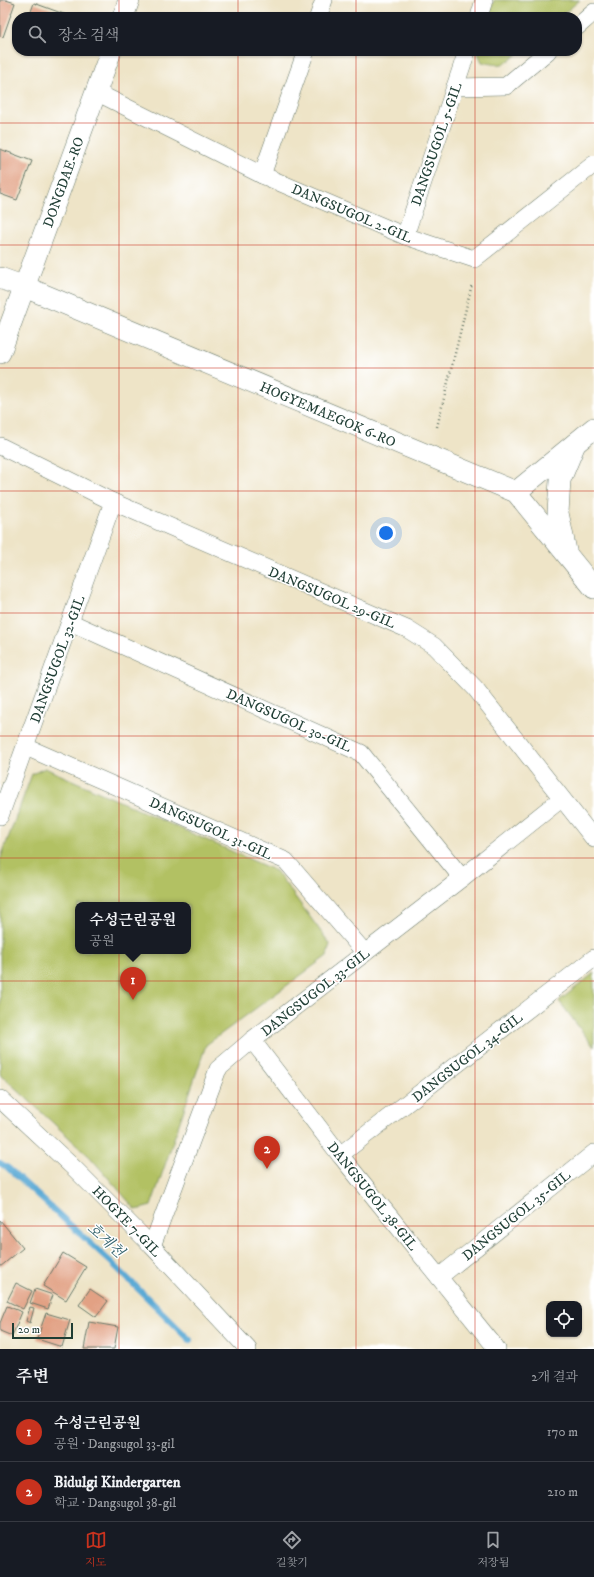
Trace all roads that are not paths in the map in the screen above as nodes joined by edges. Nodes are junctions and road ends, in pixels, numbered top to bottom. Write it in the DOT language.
graph roads {
  1 [pos="129,0"];
  2 [pos="324,0"];
  3 [pos="484,0"];
  4 [pos="125,12"];
  5 [pos="320,12"];
  6 [pos="480,12"];
  7 [pos="594,12"];
  8 [pos="582,23"];
  9 [pos="109,56"];
  10 [pos="304,56"];
  11 [pos="465,56"];
  12 [pos="542,56"];
  13 [pos="455,87"];
  14 [pos="96,92"];
  15 [pos="594,164"];
  16 [pos="262,175"];
  17 [pos="404,236"];
  18 [pos="0,278"];
  19 [pos="25,287"];
  20 [pos="0,352"];
  21 [pos="594,428"];
  22 [pos="575,444"];
  23 [pos="0,446"];
  24 [pos="516,492"];
  25 [pos="112,502"];
  26 [pos="567,555"];
  27 [pos="594,588"];
  28 [pos="70,622"];
  29 [pos="26,747"];
  30 [pos="561,799"];
  31 [pos="0,816"];
  32 [pos="594,839"];
  33 [pos="462,878"];
  34 [pos="365,952"];
  35 [pos="594,958"];
  36 [pos="252,1040"];
  37 [pos="0,1099"];
  38 [pos="594,1153"];
  39 [pos="340,1155"];
  40 [pos="152,1246"];
  41 [pos="438,1277"];
  42 [pos="248,1349"];
  43 [pos="497,1349"];
  1 -- 4 [label="street"];
  2 -- 5 [label="street"];
  3 -- 6 [label="street"];
  7 -- 8 [label="street"];
  9 -- 14 [label="street, DONGDAE-RO"];
  10 -- 16 [label="street"];
  11 -- 13 [label="street, DANGSUGOL 5-GIL"];
  12 -- 13 [label="street"];
  13 -- 17 [label="street, DANGSUGOL 5-GIL"];
  14 -- 16 [label="street, DANGSUGOL 2-GIL"];
  14 -- 19 [label="street, DONGDAE-RO"];
  15 -- 17 [label="street, DANGSUGOL 2-GIL"];
  16 -- 17 [label="street, DANGSUGOL 2-GIL"];
  18 -- 19 [label="street"];
  19 -- 20 [label="street, DONGDAE-RO"];
  19 -- 24 [label="street, HOGYEMAEGOK 6-RO"];
  21 -- 22 [label="street"];
  22 -- 24 [label="street"];
  22 -- 26 [label="street"];
  23 -- 25 [label="street, DANGSUGOL 29-GIL"];
  24 -- 26 [label="street, HOGYEMAEGOK 6-RO"];
  25 -- 28 [label="street, DANGSUGOL 32-GIL"];
  25 -- 30 [label="street, DANGSUGOL 29-GIL"];
  26 -- 27 [label="street, HOGYEMAEGOK 6-RO"];
  28 -- 29 [label="street, DANGSUGOL 32-GIL"];
  28 -- 33 [label="street, DANGSUGOL 30-GIL"];
  29 -- 31 [label="street, DANGSUGOL 32-GIL"];
  29 -- 34 [label="street, DANGSUGOL 31-GIL"];
  30 -- 32 [label="street, DANGSUGOL 29-GIL"];
  30 -- 33 [label="street, DANGSUGOL 33-GIL"];
  33 -- 34 [label="street, DANGSUGOL 33-GIL"];
  34 -- 36 [label="street, DANGSUGOL 33-GIL"];
  35 -- 39 [label="street, DANGSUGOL 34-GIL"];
  36 -- 39 [label="street, DANGSUGOL 38-GIL"];
  36 -- 40 [label="street, DANGSUGOL 33-GIL"];
  37 -- 40 [label="street, HOGYE 7-GIL"];
  38 -- 41 [label="street, DANGSUGOL 35-GIL"];
  39 -- 41 [label="street, DANGSUGOL 38-GIL"];
  40 -- 42 [label="street, HOGYE 7-GIL"];
  41 -- 43 [label="street, DANGSUGOL 38-GIL"];
}
